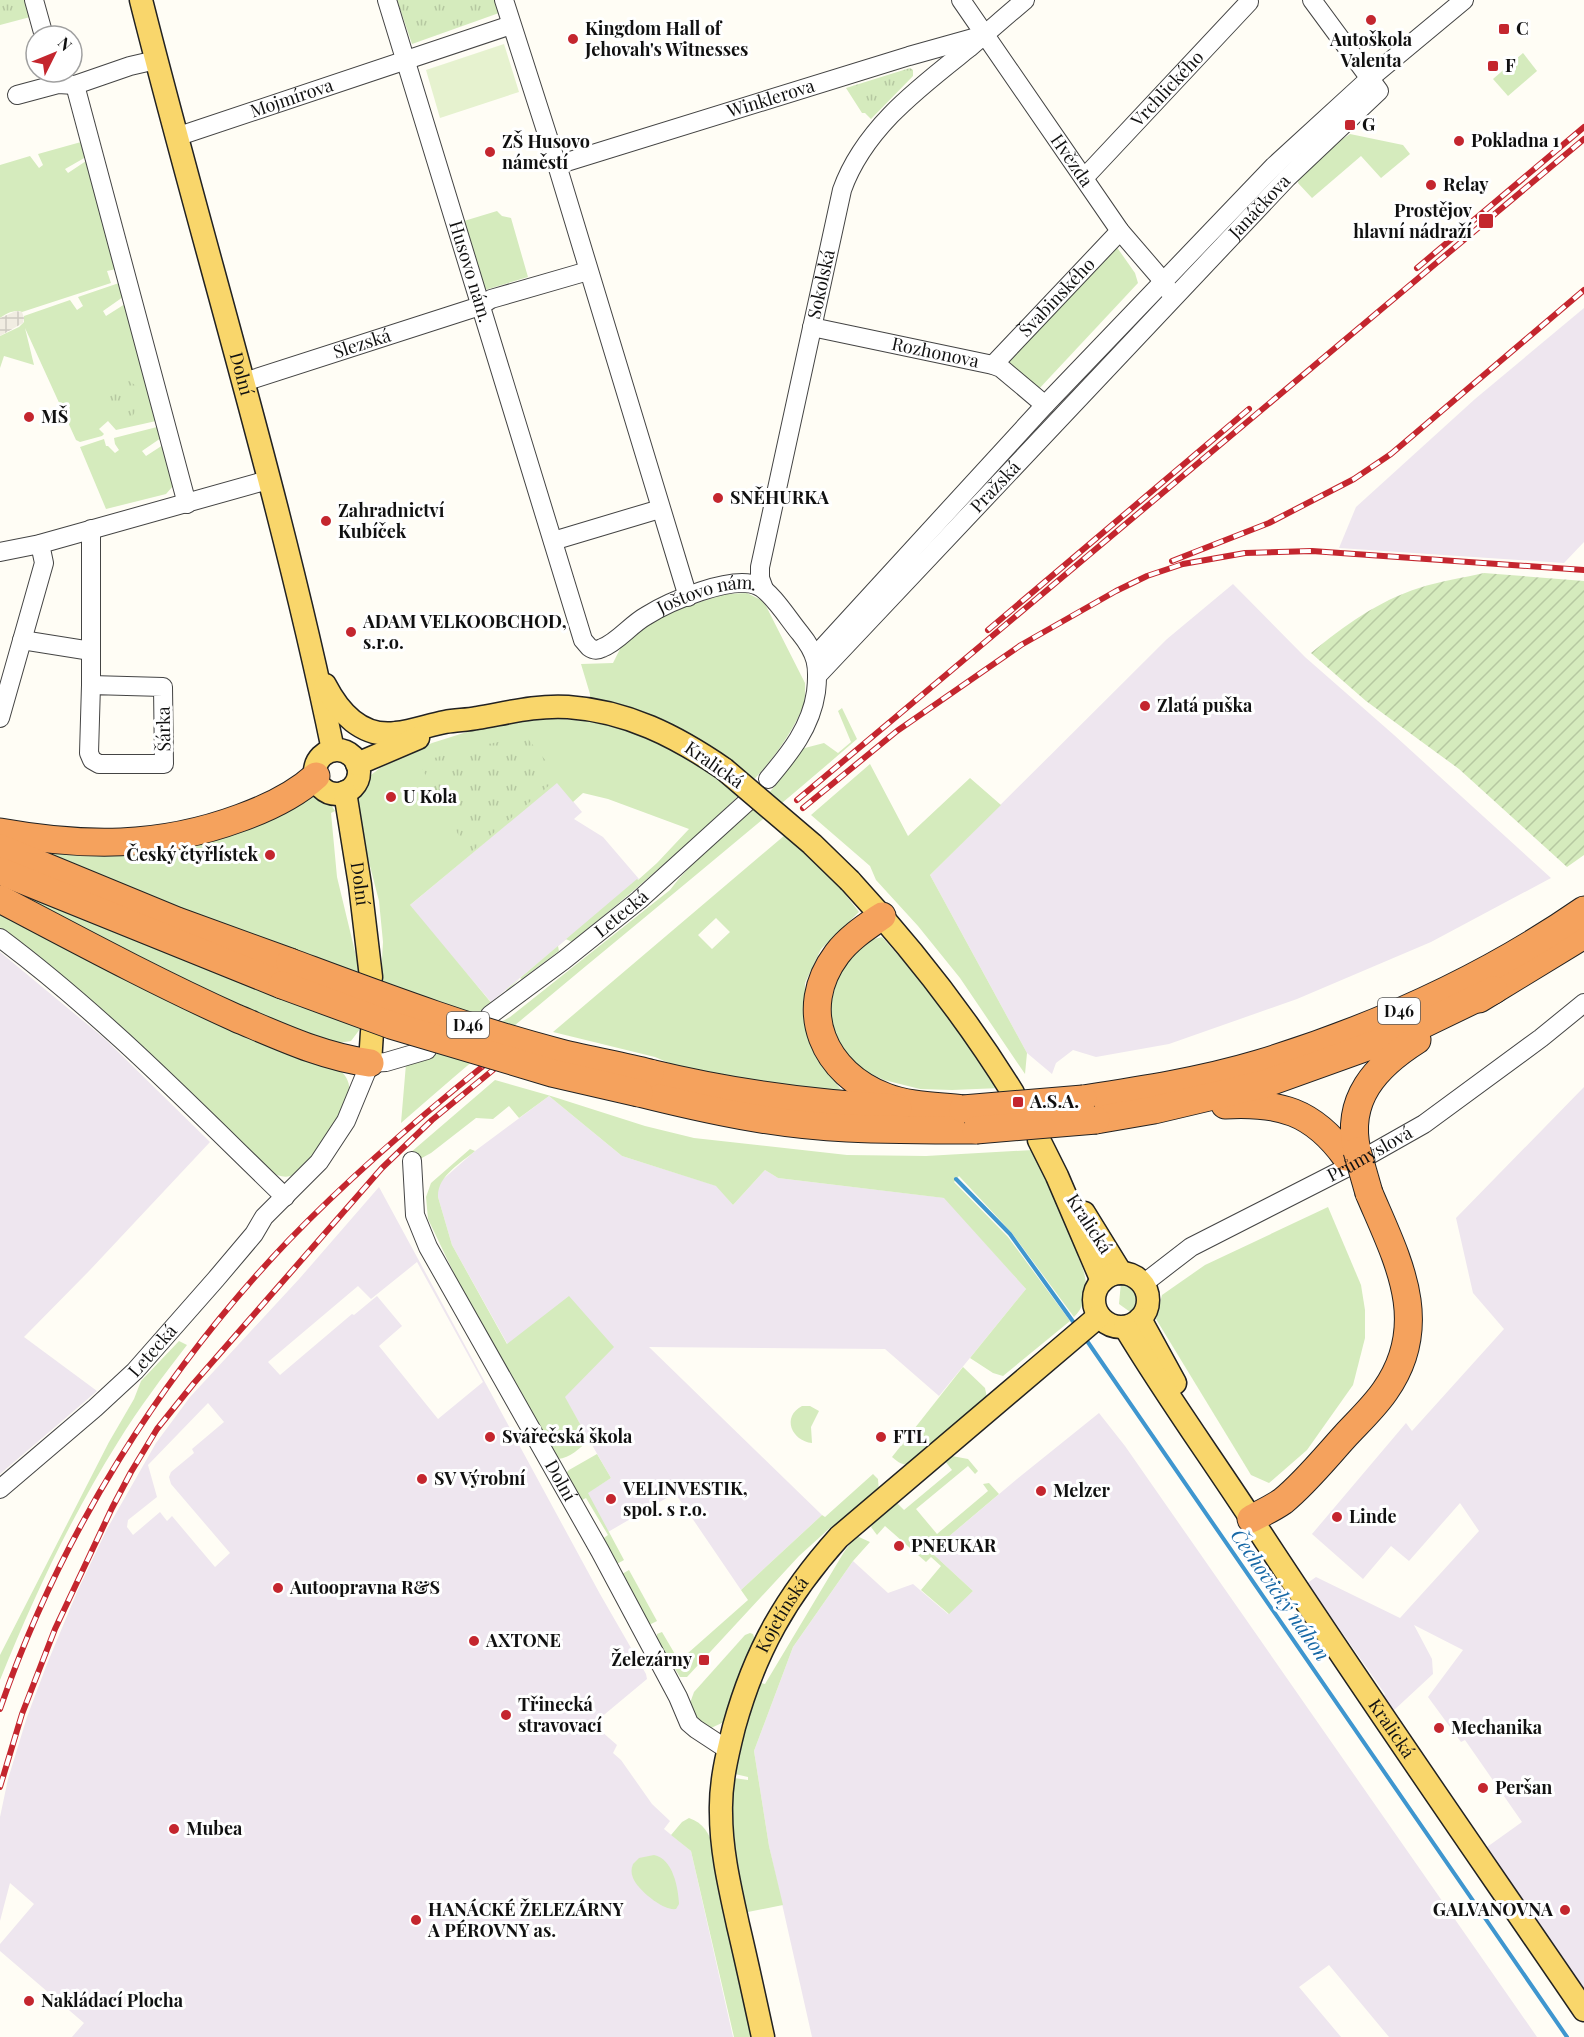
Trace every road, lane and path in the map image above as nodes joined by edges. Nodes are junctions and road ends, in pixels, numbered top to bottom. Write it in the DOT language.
graph roads {
  1 [pos="34,0"];
  2 [pos="141,0"];
  3 [pos="387,0"];
  4 [pos="504,0"];
  5 [pos="961,0"];
  6 [pos="1025,0"];
  7 [pos="1312,0"];
  8 [pos="1464,0"];
  9 [pos="1249,2"];
  10 [pos="41,24"];
  11 [pos="511,25"];
  12 [pos="985,34"];
  13 [pos="156,60"];
  14 [pos="405,61"];
  15 [pos="84,76"];
  16 [pos="51,84"];
  17 [pos="64,84"];
  18 [pos="1374,85"];
  19 [pos="17,95"];
  20 [pos="176,138"];
  21 [pos="557,165"];
  22 [pos="1281,172"];
  23 [pos="1084,178"];
  24 [pos="1120,231"];
  25 [pos="1197,247"];
  26 [pos="588,271"];
  27 [pos="1163,281"];
  28 [pos="1173,298"];
  29 [pos="480,306"];
  30 [pos="812,327"];
  31 [pos="993,365"];
  32 [pos="244,382"];
  33 [pos="1045,405"];
  34 [pos="268,480"];
  35 [pos="187,504"];
  36 [pos="660,509"];
  37 [pos="91,529"];
  38 [pos="553,541"];
  39 [pos="40,544"];
  40 [pos="0,552"];
  41 [pos="764,589"];
  42 [pos="688,597"];
  43 [pos="22,640"];
  44 [pos="583,640"];
  45 [pos="91,651"];
  46 [pos="815,656"];
  47 [pos="316,667"];
  48 [pos="817,676"];
  49 [pos="91,685"];
  50 [pos="0,718"];
  51 [pos="476,719"];
  52 [pos="333,750"];
  53 [pos="357,764"];
  54 [pos="316,776"];
  55 [pos="768,779"];
  56 [pos="345,792"];
  57 [pos="747,802"];
  58 [pos="0,832"];
  59 [pos="0,848"];
  60 [pos="0,871"];
  61 [pos="0,899"];
  62 [pos="1584,910"];
  63 [pos="882,916"];
  64 [pos="1584,935"];
  65 [pos="0,938"];
  66 [pos="286,974"];
  67 [pos="371,977"];
  68 [pos="1494,990"];
  69 [pos="1584,1003"];
  70 [pos="490,1016"];
  71 [pos="372,1032"];
  72 [pos="427,1050"];
  73 [pos="370,1063"];
  74 [pos="1013,1093"];
  75 [pos="1090,1109"];
  76 [pos="1154,1110"];
  77 [pos="969,1120"];
  78 [pos="1039,1140"];
  79 [pos="1352,1154"];
  80 [pos="412,1161"];
  81 [pos="285,1197"];
  82 [pos="1111,1277"];
  83 [pos="1143,1284"];
  84 [pos="1096,1318"];
  85 [pos="1133,1323"];
  86 [pos="0,1489"];
  87 [pos="1251,1520"];
  88 [pos="728,1750"];
  89 [pos="1584,2010"];
  90 [pos="763,2037"];
  1 -- 10 [label="street"];
  2 -- 13 [label="main road, Dolní"];
  3 -- 14 [label="street, Husovo nám."];
  4 -- 11 [label="street"];
  5 -- 12 [label="street, Hvězda"];
  6 -- 12 [label="street, Sokolská"];
  7 -- 18 [label="street"];
  8 -- 18 [label="street, Janáčkova"];
  9 -- 23 [label="street, Vrchlického"];
  11 -- 14 [label="street, Mojmírova"];
  11 -- 21 [label="street"];
  12 -- 21 [label="street, Winklerova"];
  12 -- 23 [label="street, Hvězda"];
  12 -- 30 [label="street, Sokolská"];
  13 -- 15 [label="street"];
  13 -- 20 [label="main road, Dolní"];
  14 -- 20 [label="street, Mojmírova"];
  14 -- 29 [label="street, Husovo nám."];
  16 -- 19 [label="street"];
  17 -- 35 [label="street"];
  18 -- 22 [label="street, Janáčkova"];
  20 -- 32 [label="main road, Dolní"];
  21 -- 26 [label="street"];
  22 -- 25 [label="street, Janáčkova"];
  22 -- 28 [label="street, Janáčkova"];
  23 -- 24 [label="street, Hvězda"];
  24 -- 27 [label="street, Hvězda"];
  24 -- 31 [label="street, Švabinského"];
  25 -- 27 [label="street, Janáčkova"];
  25 -- 28 [label="street, Janáčkova"];
  26 -- 29 [label="street, Slezská"];
  26 -- 36 [label="street"];
  27 -- 28 [label="street, Hvězda"];
  27 -- 33 [label="street, Janáčkova"];
  28 -- 48 [label="street, Pražská"];
  29 -- 32 [label="street, Slezská"];
  29 -- 38 [label="street, Husovo nám."];
  30 -- 31 [label="street, Rozhonova"];
  30 -- 41 [label="street, Sokolská"];
  31 -- 33 [label="street, Rozhonova"];
  32 -- 34 [label="main road, Dolní"];
  33 -- 46 [label="street, Pražská"];
  34 -- 35 [label="street"];
  34 -- 47 [label="main road, Dolní"];
  35 -- 37 [label="street"];
  36 -- 38 [label="street"];
  36 -- 42 [label="street"];
  37 -- 39 [label="street"];
  37 -- 45 [label="street, Šárka"];
  38 -- 44 [label="street, Husovo nám."];
  39 -- 40 [label="street"];
  39 -- 43 [label="street"];
  41 -- 42 [label="street, Joštovo nám."];
  41 -- 46 [label="street, Joštovo nám."];
  42 -- 44 [label="street, Joštovo nám."];
  43 -- 45 [label="street"];
  43 -- 50 [label="street"];
  45 -- 49 [label="street, Šárka"];
  46 -- 48 [label="street"];
  47 -- 51 [label="main road, Kralická"];
  47 -- 52 [label="main road, Dolní"];
  48 -- 55 [label="street"];
  49 -- 49 [label="street, Šárka"];
  51 -- 53 [label="main road"];
  51 -- 63 [label="main road, Kralická, bridge"];
  52 -- 53 [label="main road"];
  52 -- 54 [label="main road"];
  53 -- 56 [label="main road"];
  54 -- 56 [label="main road"];
  54 -- 58 [label="highway"];
  56 -- 67 [label="main road, Dolní"];
  57 -- 70 [label="street, Letecká"];
  59 -- 66 [label="highway, D46"];
  60 -- 66 [label="highway, D46"];
  61 -- 73 [label="highway"];
  62 -- 75 [label="highway, D46"];
  63 -- 74 [label="main road, Kralická"];
  63 -- 77 [label="highway"];
  64 -- 68 [label="highway, D46"];
  65 -- 81 [label="street"];
  66 -- 77 [label="highway, D46, bridge"];
  68 -- 76 [label="highway, D46"];
  68 -- 79 [label="highway"];
  69 -- 83 [label="street, Průmyslová"];
  71 -- 73 [label="main road"];
  72 -- 73 [label="street"];
  73 -- 81 [label="street, Letecká"];
  75 -- 76 [label="highway, D46"];
  75 -- 77 [label="highway, D46, bridge"];
  76 -- 79 [label="highway"];
  78 -- 82 [label="main road, Kralická"];
  79 -- 87 [label="highway, bridge"];
  80 -- 88 [label="street, Dolní"];
  81 -- 86 [label="street, Letecká"];
  82 -- 83 [label="main road"];
  82 -- 84 [label="main road"];
  83 -- 85 [label="main road"];
  84 -- 85 [label="main road"];
  84 -- 88 [label="main road, Kojetínská"];
  85 -- 87 [label="main road, Kralická"];
  87 -- 89 [label="main road, Kralická"];
  88 -- 90 [label="main road, Kojetínská"];
}
